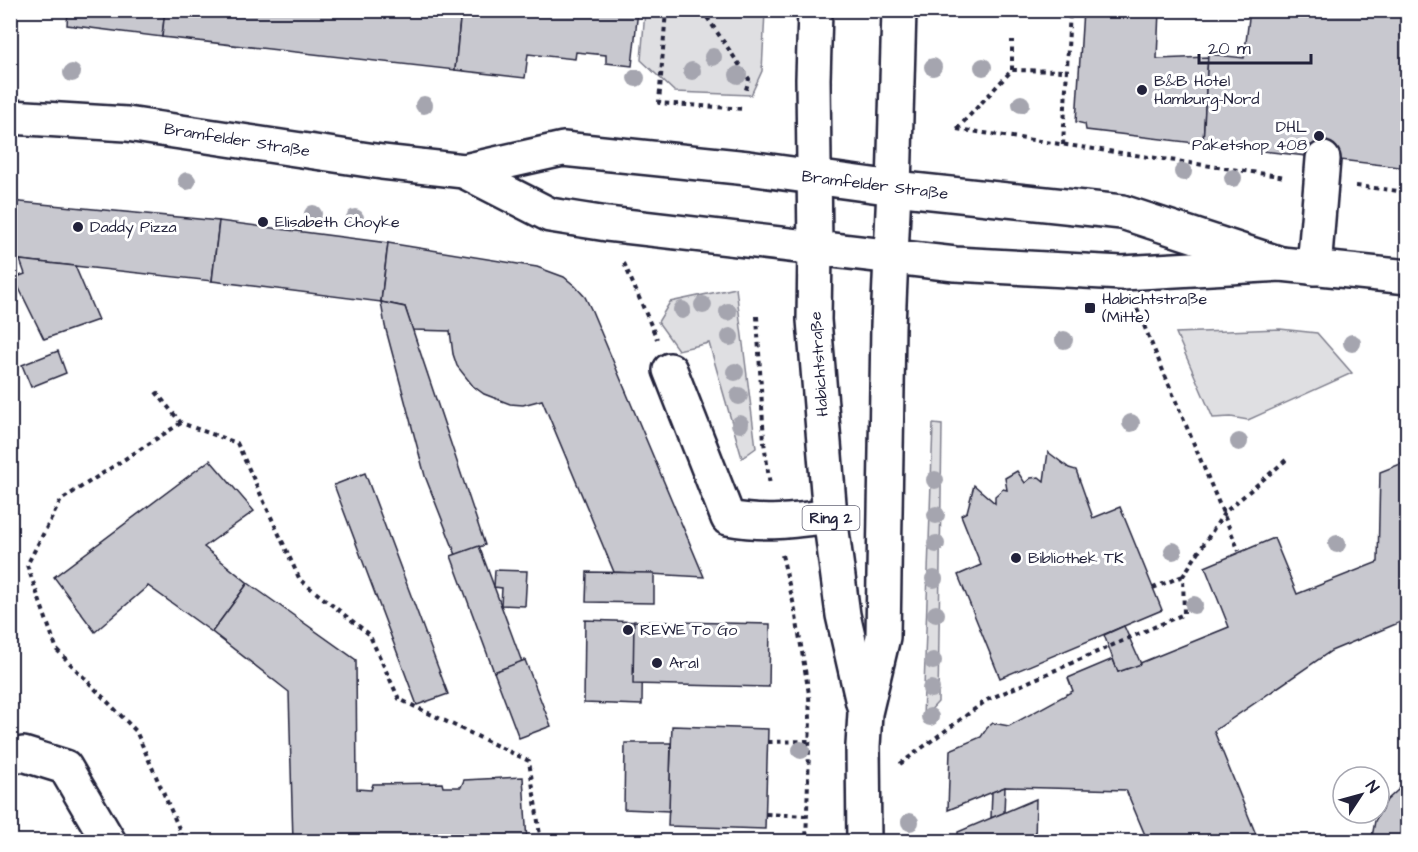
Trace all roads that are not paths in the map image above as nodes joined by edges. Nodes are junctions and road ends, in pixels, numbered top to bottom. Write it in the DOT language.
graph roads {
  1 [pos="815,10"];
  2 [pos="899,10"];
  3 [pos="10,117"];
  4 [pos="1322,170"];
  5 [pos="464,171"];
  6 [pos="814,178"];
  7 [pos="894,188"];
  8 [pos="815,248"];
  9 [pos="890,257"];
  10 [pos="1281,264"];
  11 [pos="1314,268"];
  12 [pos="1407,277"];
  13 [pos="670,370"];
  14 [pos="830,516"];
  15 [pos="866,713"];
  16 [pos="10,757"];
  17 [pos="110,842"];
  18 [pos="864,842"];
  1 -- 6 [label="main road, Habichtstraße / Ring 2"];
  2 -- 7 [label="main road, Habichtstraße / Ring 2"];
  3 -- 5 [label="main road, Bramfelder Straße"];
  4 -- 11 [label="main road"];
  5 -- 6 [label="main road, Bramfelder Straße"];
  5 -- 8 [label="main road, Bramfelder Straße"];
  6 -- 7 [label="main road, Bramfelder Straße"];
  6 -- 8 [label="main road, Habichtstraße / Ring 2"];
  7 -- 9 [label="main road, Habichtstraße / Ring 2"];
  7 -- 10 [label="main road, Bramfelder Straße"];
  8 -- 9 [label="main road, Bramfelder Straße"];
  8 -- 14 [label="main road, Habichtstraße / Ring 2"];
  9 -- 10 [label="main road, Bramfelder Straße"];
  9 -- 15 [label="main road, Habichtstraße / Ring 2"];
  10 -- 11 [label="main road, Bramfelder Straße"];
  11 -- 12 [label="main road, Bramfelder Straße"];
  13 -- 14 [label="main road"];
  14 -- 15 [label="main road, Habichtstraße / Ring 2"];
  15 -- 18 [label="main road, Habichtstraße / Ring 2"];
  16 -- 17 [label="main road"];
}
